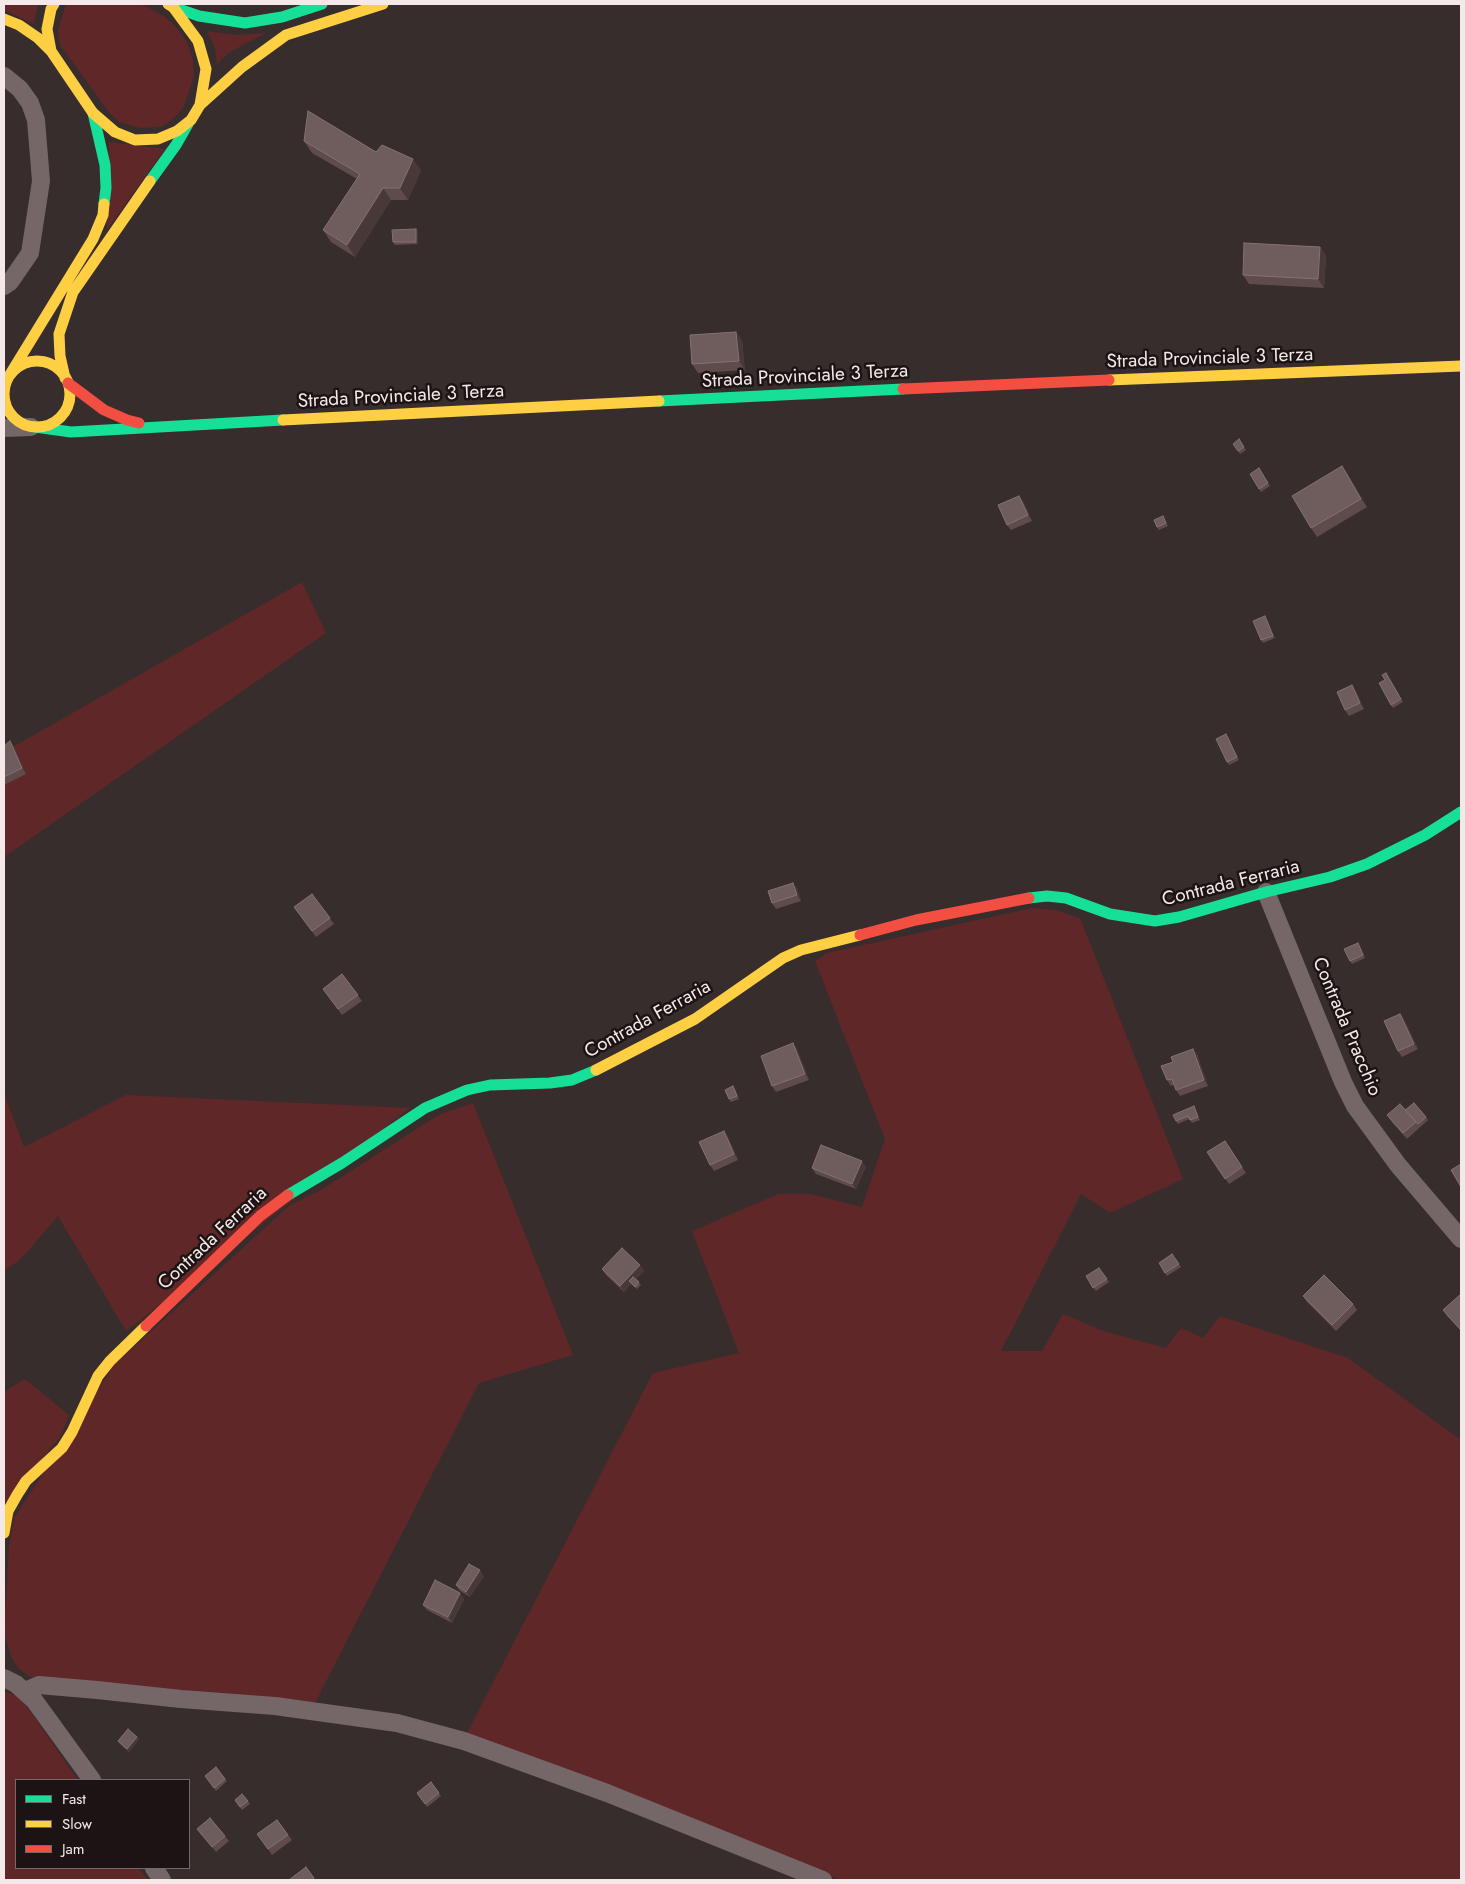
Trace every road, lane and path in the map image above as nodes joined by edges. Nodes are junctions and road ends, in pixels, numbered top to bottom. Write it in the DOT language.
graph roads {
  1 [pos="54,4"];
  2 [pos="322,4"];
  3 [pos="383,4"];
  4 [pos="170,5"];
  5 [pos="4,19"];
  6 [pos="51,50"];
  7 [pos="4,76"];
  8 [pos="200,105"];
  9 [pos="93,113"];
  10 [pos="191,120"];
  11 [pos="4,286"];
  12 [pos="1461,366"];
  13 [pos="7,380"];
  14 [pos="67,380"];
  15 [pos="151,426"];
  16 [pos="33,427"];
  17 [pos="4,428"];
  18 [pos="1461,812"];
  19 [pos="1266,892"];
  20 [pos="1461,1239"];
  21 [pos="4,1533"];
  22 [pos="4,1678"];
  23 [pos="25,1691"];
  24 [pos="91,1779"];
  25 [pos="155,1869"];
  26 [pos="162,1880"];
  27 [pos="823,1880"];
  1 -- 6 [label="street"];
  2 -- 4 [label="street"];
  3 -- 8 [label="street"];
  4 -- 8 [label="street"];
  5 -- 6 [label="street"];
  6 -- 9 [label="street"];
  7 -- 11 [label="street"];
  8 -- 10 [label="street"];
  9 -- 10 [label="street"];
  9 -- 13 [label="street"];
  10 -- 14 [label="street"];
  12 -- 15 [label="street, Strada Provinciale 3 Terza"];
  13 -- 14 [label="street"];
  13 -- 16 [label="street"];
  14 -- 15 [label="street"];
  14 -- 16 [label="street"];
  15 -- 16 [label="street"];
  16 -- 17 [label="street"];
  18 -- 19 [label="street, Contrada Ferraria"];
  19 -- 20 [label="street, Contrada Pracchio"];
  19 -- 21 [label="street, Contrada Ferraria"];
  22 -- 23 [label="street"];
  23 -- 24 [label="street"];
  23 -- 27 [label="street"];
  25 -- 26 [label="street"];
}
